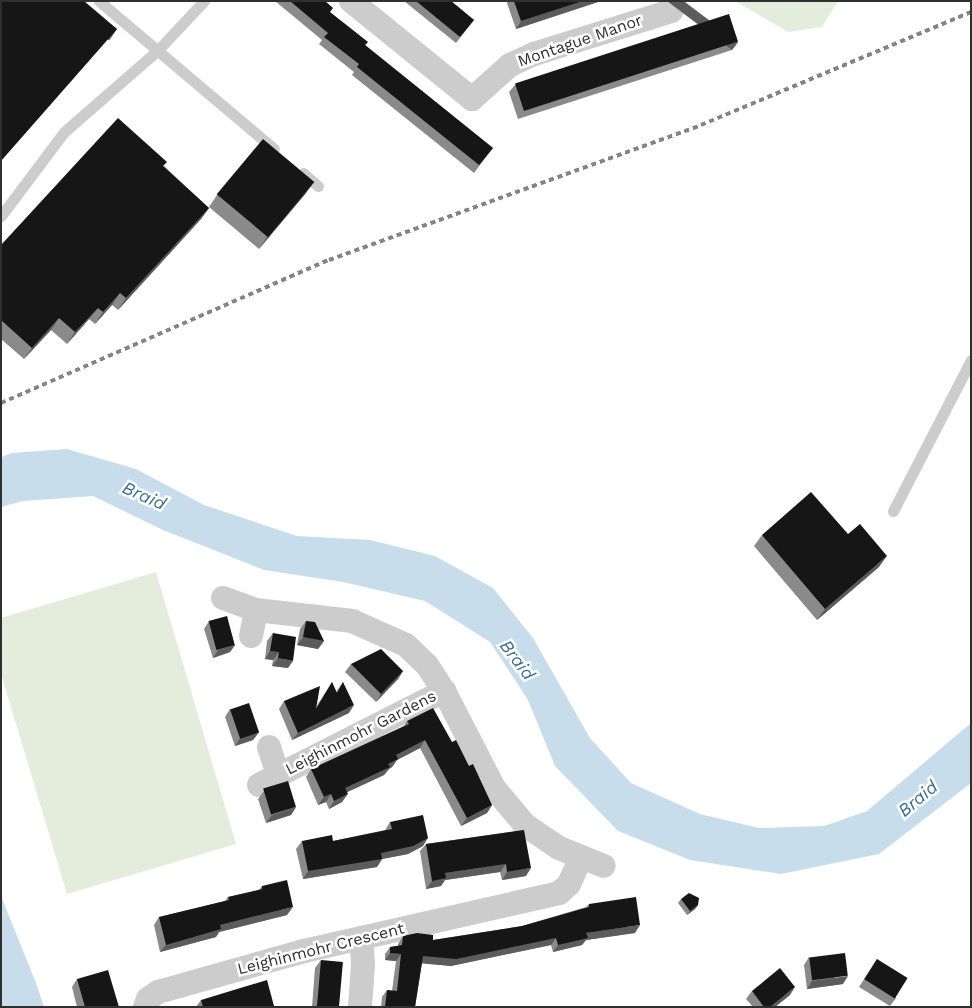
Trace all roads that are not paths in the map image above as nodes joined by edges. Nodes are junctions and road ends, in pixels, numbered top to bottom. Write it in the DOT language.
graph roads {
  1 [pos="99,1"];
  2 [pos="204,1"];
  3 [pos="351,1"];
  4 [pos="671,11"];
  5 [pos="157,51"];
  6 [pos="318,186"];
  7 [pos="1,216"];
  8 [pos="971,360"];
  9 [pos="892,512"];
  10 [pos="223,598"];
  11 [pos="256,610"];
  12 [pos="251,636"];
  13 [pos="444,691"];
  14 [pos="269,747"];
  15 [pos="580,859"];
  16 [pos="604,866"];
  17 [pos="361,938"];
  18 [pos="145,1007"];
  19 [pos="360,1007"];
  1 -- 5 [label="lane"];
  2 -- 5 [label="lane"];
  3 -- 4 [label="street, Montague Manor"];
  5 -- 6 [label="lane"];
  5 -- 7 [label="lane"];
  8 -- 9 [label="lane"];
  10 -- 11 [label="street, Leighinmohr Gardens"];
  11 -- 12 [label="street"];
  11 -- 13 [label="street, Leighinmohr Gardens"];
  13 -- 14 [label="street, Leighinmohr Gardens"];
  13 -- 15 [label="street, Leighinmohr Gardens"];
  15 -- 16 [label="street, Leighinmohr Gardens"];
  15 -- 17 [label="street, Leighinmohr Crescent"];
  17 -- 18 [label="street, Leighinmohr Crescent"];
  17 -- 19 [label="street"];
}
